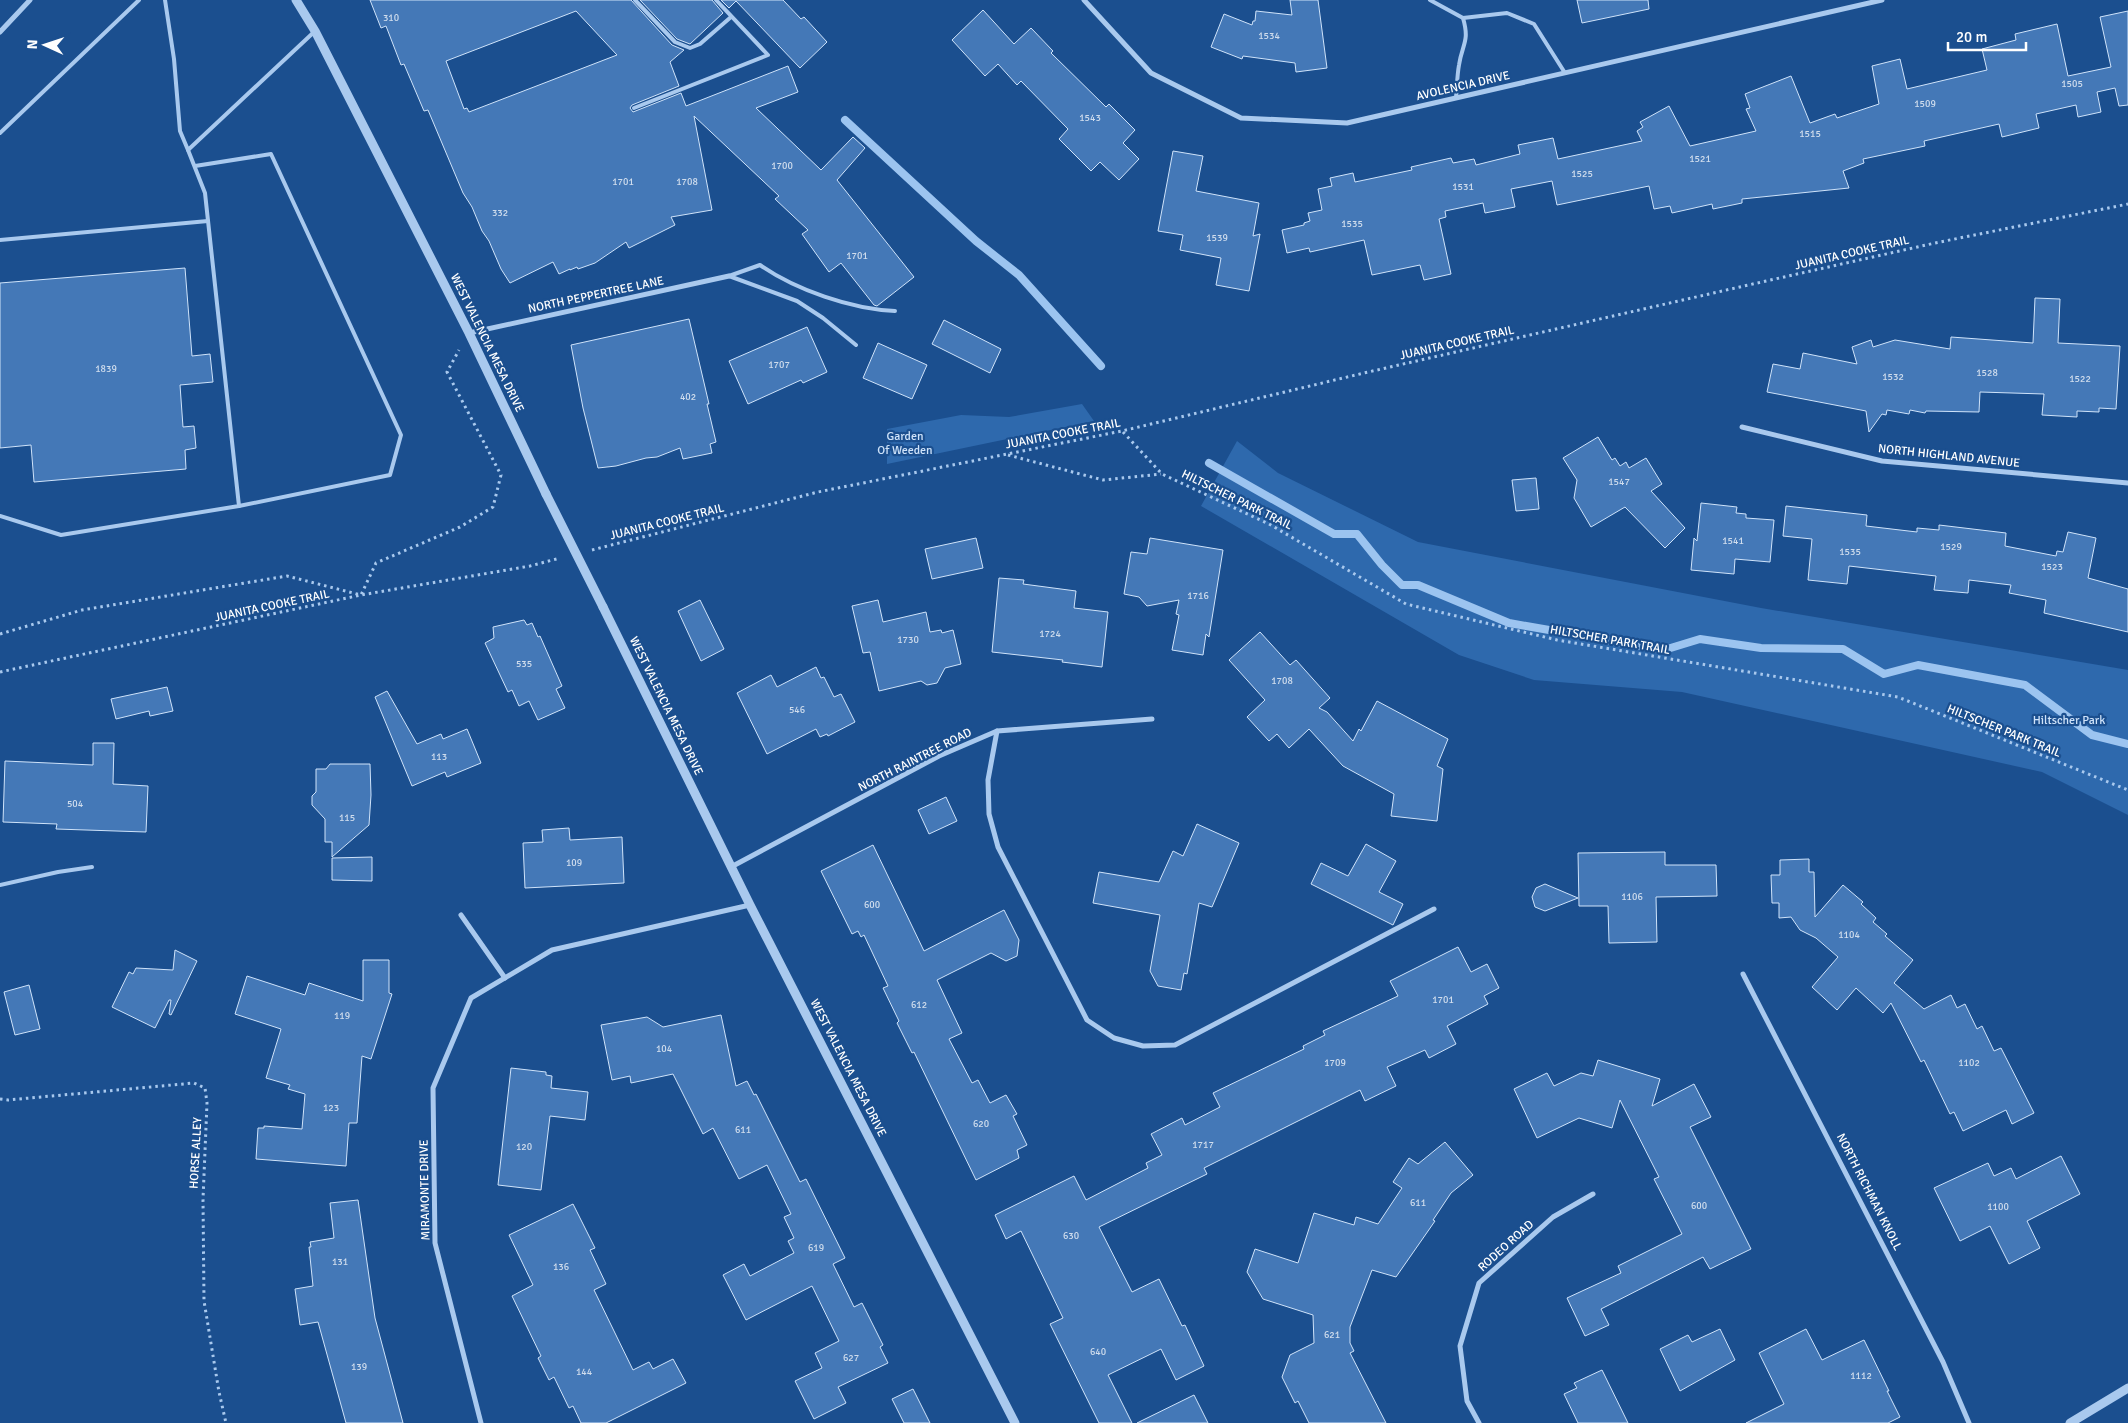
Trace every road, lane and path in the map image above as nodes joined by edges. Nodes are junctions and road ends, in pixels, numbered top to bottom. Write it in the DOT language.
graph roads {
  1 [pos="30,0"];
  2 [pos="139,0"];
  3 [pos="165,0"];
  4 [pos="296,0"];
  5 [pos="635,0"];
  6 [pos="716,0"];
  7 [pos="1084,0"];
  8 [pos="1430,0"];
  9 [pos="1882,0"];
  10 [pos="732,17"];
  11 [pos="1462,18"];
  12 [pos="315,31"];
  13 [pos="0,32"];
  14 [pos="1565,73"];
  15 [pos="1456,98"];
  16 [pos="634,108"];
  17 [pos="0,133"];
  18 [pos="188,150"];
  19 [pos="195,166"];
  20 [pos="2128,204"];
  21 [pos="208,221"];
  22 [pos="0,240"];
  23 [pos="729,276"];
  24 [pos="896,312"];
  25 [pos="469,333"];
  26 [pos="856,346"];
  27 [pos="1742,427"];
  28 [pos="1122,431"];
  29 [pos="1006,454"];
  30 [pos="1162,474"];
  31 [pos="2128,483"];
  32 [pos="238,506"];
  33 [pos="0,516"];
  34 [pos="588,551"];
  35 [pos="568,556"];
  36 [pos="362,595"];
  37 [pos="0,634"];
  38 [pos="0,672"];
  39 [pos="1152,719"];
  40 [pos="997,731"];
  41 [pos="2128,790"];
  42 [pos="92,867"];
  43 [pos="731,867"];
  44 [pos="0,885"];
  45 [pos="750,905"];
  46 [pos="1434,910"];
  47 [pos="461,915"];
  48 [pos="1743,974"];
  49 [pos="506,978"];
  50 [pos="0,1099"];
  51 [pos="1593,1194"];
  52 [pos="2128,1388"];
  53 [pos="226,1423"];
  54 [pos="481,1423"];
  55 [pos="1015,1423"];
  56 [pos="1479,1423"];
  57 [pos="1969,1423"];
  58 [pos="2070,1423"];
  1 -- 13 [label="street"];
  2 -- 17 [label="lane"];
  3 -- 18 [label="lane"];
  4 -- 12 [label="street, WEST VALENCIA MESA DRIVE"];
  5 -- 10 [label="lane"];
  6 -- 10 [label="lane"];
  7 -- 15 [label="street, AVOLENCIA DRIVE"];
  8 -- 11 [label="lane"];
  9 -- 14 [label="street, AVOLENCIA DRIVE"];
  10 -- 16 [label="lane"];
  11 -- 14 [label="lane"];
  11 -- 15 [label="lane"];
  12 -- 18 [label="lane"];
  12 -- 25 [label="street, WEST VALENCIA MESA DRIVE"];
  14 -- 15 [label="street, AVOLENCIA DRIVE"];
  18 -- 19 [label="lane"];
  19 -- 21 [label="lane"];
  19 -- 32 [label="lane"];
  20 -- 28 [label="path, JUANITA COOKE TRAIL"];
  21 -- 22 [label="lane"];
  21 -- 32 [label="lane"];
  23 -- 24 [label="lane"];
  23 -- 25 [label="street, NORTH PEPPERTREE LANE"];
  23 -- 26 [label="lane"];
  25 -- 36 [label="path"];
  25 -- 43 [label="street, WEST VALENCIA MESA DRIVE, bridge"];
  27 -- 31 [label="street, NORTH HIGHLAND AVENUE"];
  28 -- 29 [label="path, JUANITA COOKE TRAIL"];
  28 -- 30 [label="path, HILTSCHER PARK TRAIL"];
  29 -- 30 [label="path"];
  29 -- 34 [label="path, JUANITA COOKE TRAIL"];
  30 -- 41 [label="path, HILTSCHER PARK TRAIL"];
  32 -- 33 [label="lane"];
  35 -- 36 [label="path, JUANITA COOKE TRAIL"];
  36 -- 37 [label="path"];
  36 -- 38 [label="path, JUANITA COOKE TRAIL"];
  39 -- 40 [label="street, NORTH RAINTREE ROAD"];
  40 -- 43 [label="street, NORTH RAINTREE ROAD"];
  40 -- 46 [label="street"];
  42 -- 44 [label="lane"];
  43 -- 45 [label="street, WEST VALENCIA MESA DRIVE"];
  45 -- 49 [label="street, MIRAMONTE DRIVE"];
  45 -- 55 [label="street, WEST VALENCIA MESA DRIVE"];
  47 -- 49 [label="street"];
  48 -- 57 [label="street, NORTH RICHMAN KNOLL"];
  49 -- 54 [label="street, MIRAMONTE DRIVE"];
  50 -- 53 [label="path, HORSE ALLEY"];
  51 -- 56 [label="street, RODEO ROAD"];
  52 -- 58 [label="street"];
}
